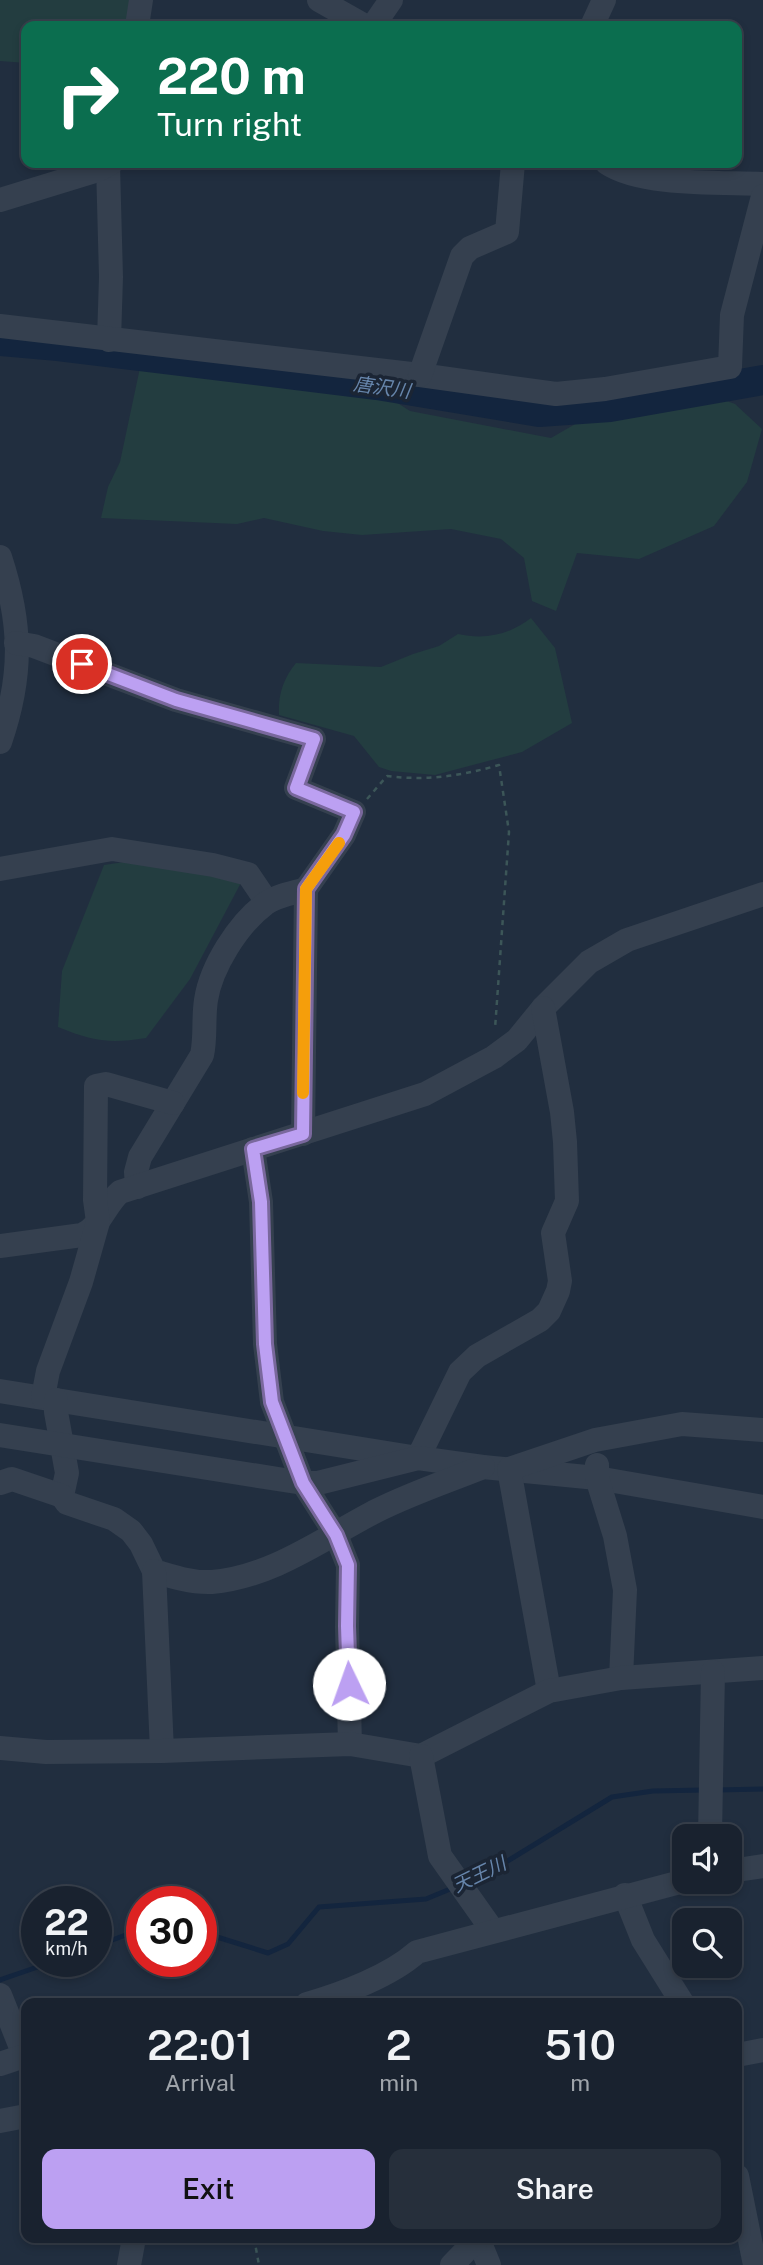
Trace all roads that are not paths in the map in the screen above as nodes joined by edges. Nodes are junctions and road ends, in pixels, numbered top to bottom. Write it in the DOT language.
graph roads {
  1 [pos="141,0"];
  2 [pos="319,0"];
  3 [pos="391,0"];
  4 [pos="604,0"];
  5 [pos="139,21"];
  6 [pos="356,21"];
  7 [pos="376,21"];
  8 [pos="594,21"];
  9 [pos="97,168"];
  10 [pos="109,168"];
  11 [pos="513,168"];
  12 [pos="619,168"];
  13 [pos="763,184"];
  14 [pos="763,196"];
  15 [pos="0,200"];
  16 [pos="0,326"];
  17 [pos="108,340"];
  18 [pos="420,375"];
  19 [pos="0,557"];
  20 [pos="16,643"];
  21 [pos="0,742"];
  22 [pos="0,869"];
  23 [pos="306,889"];
  24 [pos="763,894"];
  25 [pos="267,902"];
  26 [pos="543,1008"];
  27 [pos="173,1103"];
  28 [pos="303,1134"];
  29 [pos="253,1149"];
  30 [pos="137,1187"];
  31 [pos="98,1222"];
  32 [pos="0,1246"];
  33 [pos="0,1391"];
  34 [pos="49,1398"];
  35 [pos="763,1430"];
  36 [pos="0,1435"];
  37 [pos="286,1436"];
  38 [pos="595,1440"];
  39 [pos="62,1445"];
  40 [pos="418,1458"];
  41 [pos="483,1467"];
  42 [pos="509,1469"];
  43 [pos="597,1478"];
  44 [pos="0,1483"];
  45 [pos="303,1483"];
  46 [pos="62,1496"];
  47 [pos="763,1507"];
  48 [pos="336,1535"];
  49 [pos="154,1571"];
  50 [pos="763,1668"];
  51 [pos="713,1672"];
  52 [pos="621,1678"];
  53 [pos="549,1692"];
  54 [pos="350,1744"];
  55 [pos="0,1748"];
  56 [pos="162,1751"];
  57 [pos="421,1756"];
  58 [pos="710,1824"];
  59 [pos="763,1866"];
  60 [pos="742,1869"];
  61 [pos="672,1884"];
  62 [pos="625,1895"];
  63 [pos="493,1931"];
  64 [pos="324,1998"];
  65 [pos="679,1998"];
  66 [pos="1,1999"];
  67 [pos="21,2048"];
  68 [pos="763,2050"];
  69 [pos="742,2054"];
  70 [pos="21,2059"];
  71 [pos="0,2064"];
  72 [pos="21,2117"];
  73 [pos="0,2121"];
  74 [pos="742,2201"];
  75 [pos="133,2243"];
  76 [pos="473,2243"];
  77 [pos="480,2243"];
  78 [pos="129,2265"];
  79 [pos="452,2265"];
  80 [pos="489,2265"];
  81 [pos="755,2265"];
  1 -- 5 [label="street"];
  2 -- 6 [label="street"];
  3 -- 7 [label="street"];
  4 -- 8 [label="street"];
  9 -- 15 [label="street"];
  10 -- 17 [label="street"];
  11 -- 18 [label="street"];
  12 -- 13 [label="street"];
  14 -- 18 [label="street"];
  16 -- 17 [label="street"];
  17 -- 18 [label="street"];
  19 -- 20 [label="street"];
  20 -- 21 [label="street"];
  20 -- 23 [label="street"];
  22 -- 25 [label="street"];
  23 -- 25 [label="street"];
  23 -- 28 [label="street"];
  24 -- 26 [label="street"];
  25 -- 27 [label="street"];
  26 -- 28 [label="street"];
  26 -- 40 [label="street"];
  27 -- 30 [label="street"];
  27 -- 31 [label="street"];
  28 -- 29 [label="street"];
  29 -- 30 [label="street"];
  29 -- 37 [label="street"];
  30 -- 31 [label="street"];
  31 -- 32 [label="street"];
  31 -- 34 [label="street"];
  33 -- 34 [label="street"];
  34 -- 37 [label="street"];
  34 -- 39 [label="street"];
  35 -- 38 [label="street"];
  36 -- 39 [label="street"];
  37 -- 40 [label="street"];
  37 -- 45 [label="street"];
  38 -- 42 [label="street"];
  38 -- 43 [label="street"];
  39 -- 45 [label="street"];
  39 -- 46 [label="street"];
  40 -- 41 [label="street"];
  40 -- 45 [label="street"];
  41 -- 42 [label="street"];
  41 -- 48 [label="street"];
  42 -- 43 [label="street"];
  42 -- 53 [label="street"];
  43 -- 47 [label="street"];
  43 -- 52 [label="street"];
  44 -- 46 [label="street"];
  45 -- 48 [label="street"];
  46 -- 49 [label="street"];
  48 -- 49 [label="street"];
  48 -- 54 [label="street"];
  49 -- 56 [label="street"];
  50 -- 51 [label="street"];
  51 -- 52 [label="street"];
  51 -- 58 [label="street"];
  52 -- 53 [label="street"];
  53 -- 57 [label="street"];
  54 -- 56 [label="street"];
  54 -- 57 [label="street"];
  55 -- 56 [label="street"];
  57 -- 63 [label="street"];
  59 -- 60 [label="street"];
  61 -- 62 [label="street"];
  62 -- 63 [label="street"];
  62 -- 65 [label="street"];
  63 -- 64 [label="street"];
  66 -- 67 [label="street"];
  68 -- 69 [label="street"];
  70 -- 71 [label="street"];
  72 -- 73 [label="street"];
  74 -- 81 [label="street"];
  75 -- 78 [label="street"];
  76 -- 79 [label="street"];
  77 -- 80 [label="street"];
}
